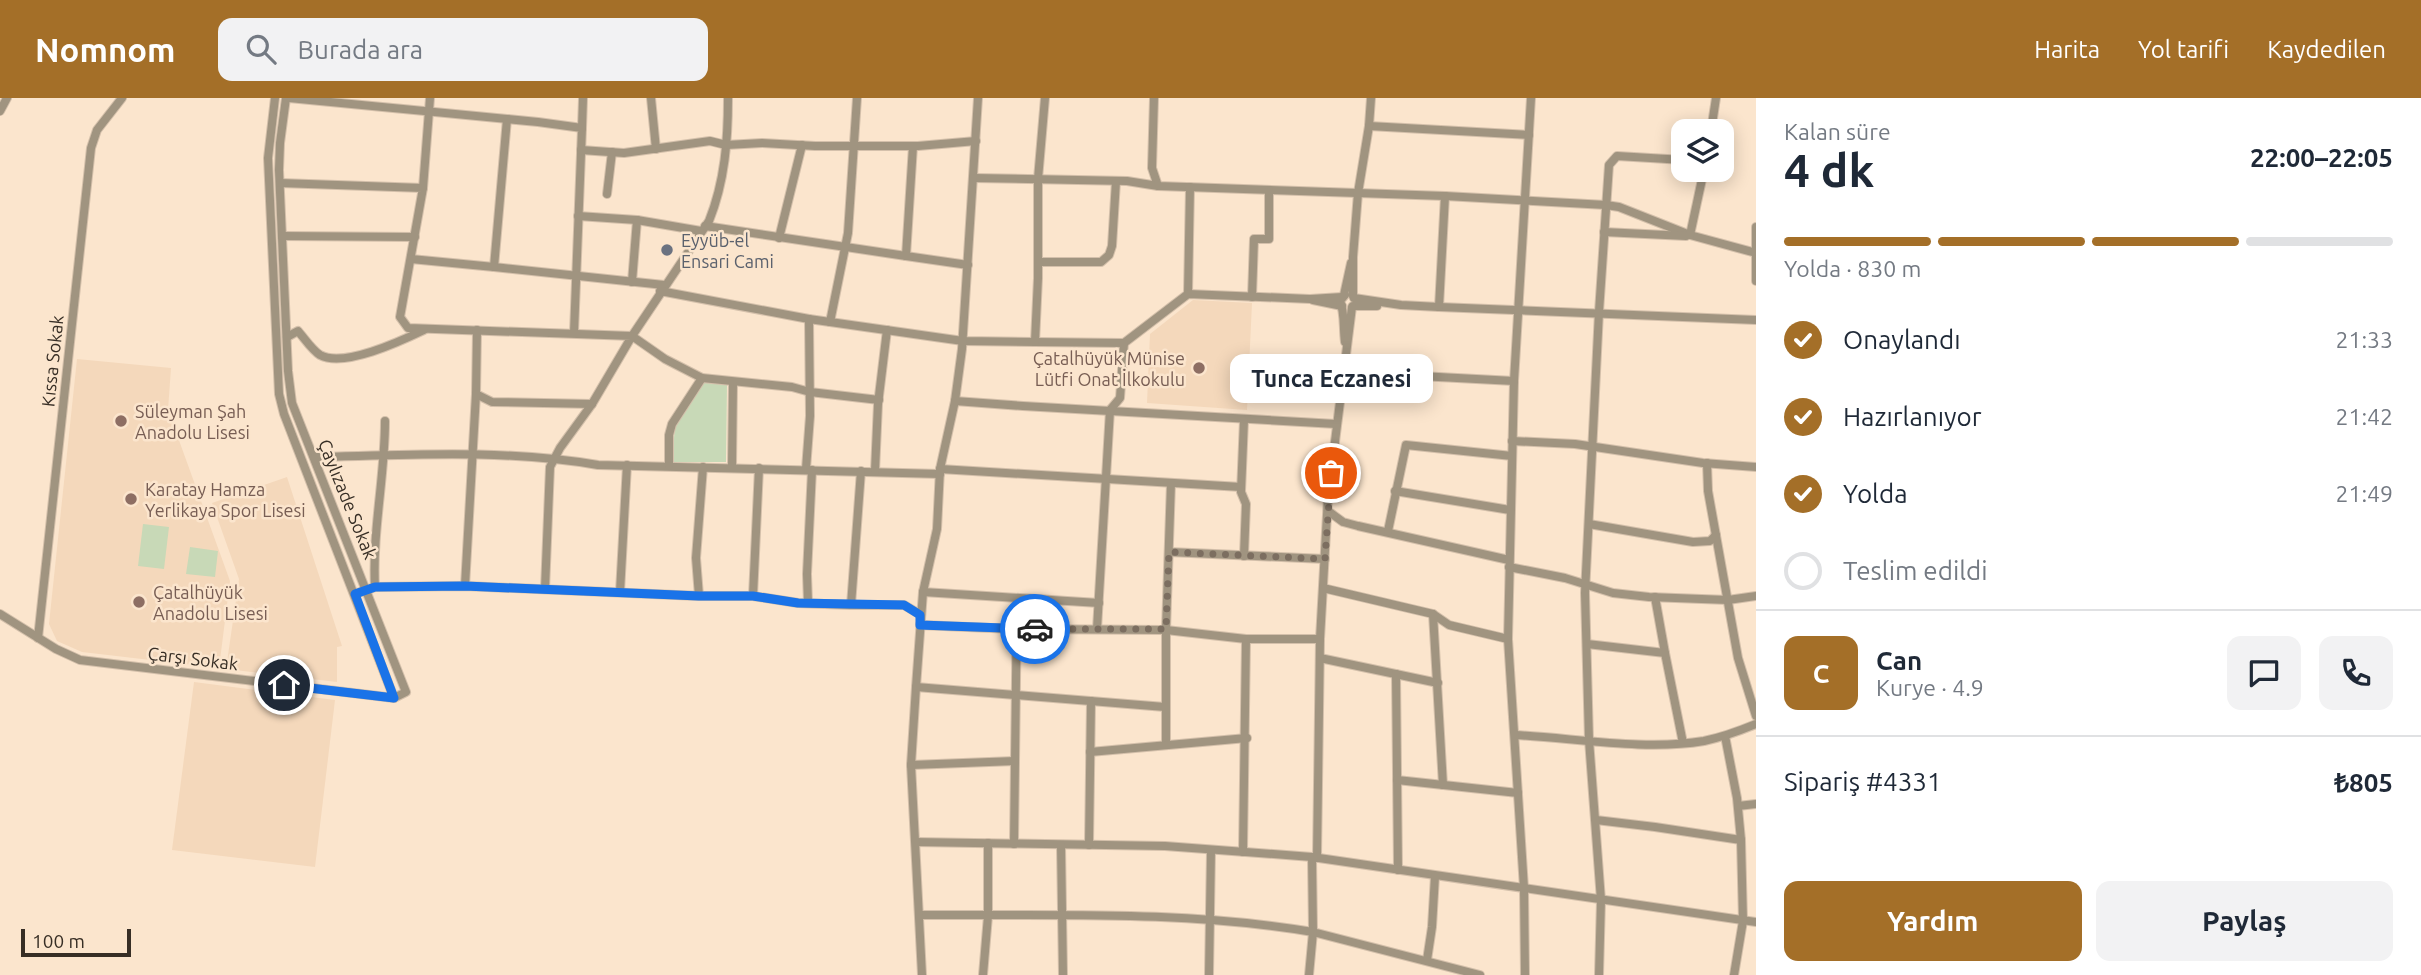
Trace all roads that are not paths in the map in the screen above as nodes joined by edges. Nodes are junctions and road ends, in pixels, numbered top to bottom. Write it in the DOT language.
graph roads {
  1 [pos="7,98"];
  2 [pos="122,98"];
  3 [pos="275,98"];
  4 [pos="287,98"];
  5 [pos="430,98"];
  6 [pos="583,98"];
  7 [pos="651,98"];
  8 [pos="728,98"];
  9 [pos="856,98"];
  10 [pos="978,98"];
  11 [pos="1045,98"];
  12 [pos="1154,98"];
  13 [pos="1371,98"];
  14 [pos="1531,98"];
  15 [pos="1716,98"];
  16 [pos="0,111"];
  17 [pos="429,112"];
  18 [pos="507,119"];
  19 [pos="1712,119"];
  20 [pos="1369,126"];
  21 [pos="582,128"];
  22 [pos="1529,135"];
  23 [pos="975,141"];
  24 [pos="726,145"];
  25 [pos="802,145"];
  26 [pos="855,145"];
  27 [pos="913,146"];
  28 [pos="656,149"];
  29 [pos="581,150"];
  30 [pos="612,152"];
  31 [pos="1671,159"];
  32 [pos="974,178"];
  33 [pos="1038,179"];
  34 [pos="1116,181"];
  35 [pos="1702,182"];
  36 [pos="280,183"];
  37 [pos="1158,186"];
  38 [pos="1190,187"];
  39 [pos="423,188"];
  40 [pos="1269,190"];
  41 [pos="1358,193"];
  42 [pos="607,194"];
  43 [pos="1445,196"];
  44 [pos="1525,201"];
  45 [pos="1606,205"];
  46 [pos="578,216"];
  47 [pos="637,220"];
  48 [pos="1756,227"];
  49 [pos="703,229"];
  50 [pos="1604,232"];
  51 [pos="1693,235"];
  52 [pos="282,236"];
  53 [pos="415,237"];
  54 [pos="779,238"];
  55 [pos="844,248"];
  56 [pos="1756,253"];
  57 [pos="906,256"];
  58 [pos="411,259"];
  59 [pos="1038,262"];
  60 [pos="968,265"];
  61 [pos="494,267"];
  62 [pos="576,274"];
  63 [pos="1756,281"];
  64 [pos="632,282"];
  65 [pos="662,288"];
  66 [pos="1188,294"];
  67 [pos="1252,297"];
  68 [pos="1348,302"];
  69 [pos="1438,307"];
  70 [pos="1519,310"];
  71 [pos="1599,312"];
  72 [pos="809,319"];
  73 [pos="1756,320"];
  74 [pos="830,322"];
  75 [pos="424,329"];
  76 [pos="477,330"];
  77 [pos="887,330"];
  78 [pos="574,333"];
  79 [pos="632,336"];
  80 [pos="287,337"];
  81 [pos="963,341"];
  82 [pos="1035,342"];
  83 [pos="1124,343"];
  84 [pos="1344,372"];
  85 [pos="702,378"];
  86 [pos="1514,381"];
  87 [pos="733,382"];
  88 [pos="810,392"];
  89 [pos="477,394"];
  90 [pos="879,400"];
  91 [pos="955,401"];
  92 [pos="592,404"];
  93 [pos="1110,410"];
  94 [pos="1244,420"];
  95 [pos="385,421"];
  96 [pos="1336,424"];
  97 [pos="1512,441"];
  98 [pos="1593,447"];
  99 [pos="471,455"];
  100 [pos="385,456"];
  101 [pos="1512,456"];
  102 [pos="314,457"];
  103 [pos="555,457"];
  104 [pos="1707,463"];
  105 [pos="626,465"];
  106 [pos="669,466"];
  107 [pos="703,467"];
  108 [pos="732,467"];
  109 [pos="1756,467"];
  110 [pos="759,468"];
  111 [pos="809,470"];
  112 [pos="861,471"];
  113 [pos="874,471"];
  114 [pos="940,471"];
  115 [pos="1106,478"];
  116 [pos="1171,482"];
  117 [pos="1241,487"];
  118 [pos="1395,491"];
  119 [pos="1510,510"];
  120 [pos="1328,511"];
  121 [pos="1588,524"];
  122 [pos="1388,531"];
  123 [pos="1716,535"];
  124 [pos="1169,552"];
  125 [pos="1244,556"];
  126 [pos="1325,559"];
  127 [pos="1509,563"];
  128 [pos="465,586"];
  129 [pos="1585,586"];
  130 [pos="371,588"];
  131 [pos="1323,588"];
  132 [pos="545,589"];
  133 [pos="620,592"];
  134 [pos="923,593"];
  135 [pos="355,594"];
  136 [pos="699,596"];
  137 [pos="753,596"];
  138 [pos="1756,596"];
  139 [pos="1655,597"];
  140 [pos="1017,598"];
  141 [pos="1728,600"];
  142 [pos="808,603"];
  143 [pos="1099,603"];
  144 [pos="851,605"];
  145 [pos="0,614"];
  146 [pos="1433,614"];
  147 [pos="920,615"];
  148 [pos="920,625"];
  149 [pos="1015,629"];
  150 [pos="1097,629"];
  151 [pos="1166,629"];
  152 [pos="38,638"];
  153 [pos="1246,639"];
  154 [pos="1320,639"];
  155 [pos="1508,639"];
  156 [pos="1587,644"];
  157 [pos="1665,653"];
  158 [pos="1320,658"];
  159 [pos="1396,674"];
  160 [pos="1437,683"];
  161 [pos="916,687"];
  162 [pos="1015,696"];
  163 [pos="394,698"];
  164 [pos="1091,701"];
  165 [pos="1166,707"];
  166 [pos="1756,716"];
  167 [pos="1756,724"];
  168 [pos="1515,735"];
  169 [pos="1725,736"];
  170 [pos="1247,738"];
  171 [pos="1589,740"];
  172 [pos="1683,743"];
  173 [pos="1166,745"];
  174 [pos="1090,752"];
  175 [pos="1015,761"];
  176 [pos="911,765"];
  177 [pos="1397,780"];
  178 [pos="1443,785"];
  179 [pos="1518,793"];
  180 [pos="1756,804"];
  181 [pos="1738,806"];
  182 [pos="1595,820"];
  183 [pos="1741,840"];
  184 [pos="916,842"];
  185 [pos="988,843"];
  186 [pos="1014,844"];
  187 [pos="1061,845"];
  188 [pos="1089,845"];
  189 [pos="1211,850"];
  190 [pos="1243,852"];
  191 [pos="1314,858"];
  192 [pos="1398,870"];
  193 [pos="1435,876"];
  194 [pos="1524,888"];
  195 [pos="1601,900"];
  196 [pos="919,915"];
  197 [pos="988,916"];
  198 [pos="1063,916"];
  199 [pos="1209,921"];
  200 [pos="1743,921"];
  201 [pos="1756,922"];
  202 [pos="1313,932"];
  203 [pos="1427,960"];
  204 [pos="922,975"];
  205 [pos="984,975"];
  206 [pos="1063,975"];
  207 [pos="1209,975"];
  208 [pos="1309,975"];
  209 [pos="1480,975"];
  210 [pos="1525,975"];
  211 [pos="1599,975"];
  212 [pos="1734,975"];
  1 -- 16 [label="street"];
  2 -- 152 [label="street, Kıssa Sokak"];
  3 -- 135 [label="street, Çaylızade Sokak"];
  4 -- 17 [label="street"];
  4 -- 36 [label="street, Çaylızade Sokak"];
  5 -- 17 [label="street"];
  6 -- 21 [label="street"];
  7 -- 28 [label="street"];
  8 -- 24 [label="street"];
  9 -- 26 [label="street"];
  10 -- 23 [label="street"];
  11 -- 33 [label="street"];
  12 -- 37 [label="street"];
  13 -- 20 [label="street"];
  14 -- 22 [label="street"];
  15 -- 19 [label="street"];
  17 -- 18 [label="street"];
  17 -- 39 [label="street"];
  18 -- 21 [label="street"];
  18 -- 61 [label="street"];
  20 -- 22 [label="street"];
  20 -- 41 [label="street"];
  21 -- 29 [label="street"];
  22 -- 44 [label="street"];
  23 -- 27 [label="street"];
  23 -- 32 [label="street"];
  24 -- 25 [label="street"];
  24 -- 28 [label="street"];
  24 -- 49 [label="street"];
  25 -- 26 [label="street"];
  25 -- 54 [label="street"];
  26 -- 27 [label="street"];
  26 -- 55 [label="street"];
  27 -- 57 [label="street"];
  28 -- 30 [label="street"];
  29 -- 30 [label="street"];
  29 -- 46 [label="street"];
  30 -- 42 [label="street"];
  31 -- 45 [label="street"];
  32 -- 33 [label="street"];
  32 -- 60 [label="street"];
  33 -- 34 [label="street"];
  33 -- 59 [label="street"];
  34 -- 37 [label="street"];
  34 -- 59 [label="street"];
  35 -- 51 [label="street"];
  36 -- 39 [label="street"];
  36 -- 52 [label="street, Çaylızade Sokak"];
  37 -- 38 [label="street"];
  38 -- 40 [label="street"];
  38 -- 66 [label="street"];
  39 -- 53 [label="street"];
  40 -- 41 [label="street"];
  40 -- 67 [label="street"];
  41 -- 43 [label="street"];
  41 -- 68 [label="street"];
  43 -- 44 [label="street"];
  43 -- 69 [label="street"];
  44 -- 45 [label="street"];
  44 -- 70 [label="street"];
  45 -- 50 [label="street"];
  45 -- 51 [label="street"];
  46 -- 47 [label="street"];
  46 -- 62 [label="street"];
  47 -- 49 [label="street"];
  47 -- 64 [label="street"];
  48 -- 56 [label="street"];
  49 -- 54 [label="street"];
  49 -- 65 [label="street"];
  50 -- 51 [label="street"];
  50 -- 71 [label="street"];
  51 -- 56 [label="street"];
  52 -- 53 [label="street"];
  52 -- 80 [label="street, Çaylızade Sokak"];
  53 -- 58 [label="street"];
  54 -- 55 [label="street"];
  55 -- 57 [label="street"];
  55 -- 74 [label="street"];
  56 -- 63 [label="street"];
  57 -- 60 [label="street"];
  58 -- 61 [label="street"];
  58 -- 75 [label="street"];
  59 -- 82 [label="street"];
  60 -- 81 [label="street"];
  61 -- 62 [label="street"];
  62 -- 64 [label="street"];
  62 -- 78 [label="street"];
  64 -- 65 [label="street"];
  65 -- 72 [label="street"];
  65 -- 79 [label="street"];
  66 -- 67 [label="street"];
  66 -- 83 [label="street"];
  67 -- 68 [label="street"];
  68 -- 69 [label="street"];
  68 -- 84 [label="street"];
  69 -- 70 [label="street"];
  70 -- 71 [label="street"];
  70 -- 86 [label="street"];
  71 -- 73 [label="street"];
  71 -- 98 [label="street"];
  72 -- 74 [label="street"];
  72 -- 88 [label="street"];
  74 -- 77 [label="street"];
  75 -- 76 [label="street"];
  75 -- 80 [label="street"];
  76 -- 78 [label="street"];
  76 -- 89 [label="street"];
  77 -- 81 [label="street"];
  77 -- 90 [label="street"];
  78 -- 79 [label="street"];
  79 -- 85 [label="street"];
  79 -- 92 [label="street"];
  80 -- 102 [label="street, Çaylızade Sokak"];
  81 -- 82 [label="street"];
  81 -- 91 [label="street"];
  82 -- 83 [label="street"];
  83 -- 93 [label="street"];
  84 -- 86 [label="street"];
  84 -- 96 [label="street"];
  85 -- 87 [label="street"];
  85 -- 106 [label="street"];
  86 -- 97 [label="street"];
  87 -- 88 [label="street"];
  87 -- 108 [label="street"];
  88 -- 90 [label="street"];
  88 -- 111 [label="street"];
  89 -- 92 [label="street"];
  89 -- 99 [label="street"];
  90 -- 113 [label="street"];
  91 -- 93 [label="street"];
  91 -- 114 [label="street"];
  92 -- 103 [label="street"];
  93 -- 94 [label="street"];
  93 -- 115 [label="street"];
  94 -- 96 [label="street"];
  94 -- 117 [label="street"];
  95 -- 100 [label="street"];
  96 -- 120 [label="street"];
  97 -- 98 [label="street"];
  97 -- 101 [label="street"];
  98 -- 104 [label="street"];
  98 -- 121 [label="street"];
  99 -- 100 [label="street"];
  99 -- 103 [label="street"];
  99 -- 128 [label="street"];
  100 -- 102 [label="street"];
  100 -- 130 [label="street"];
  101 -- 118 [label="street"];
  101 -- 119 [label="street"];
  102 -- 130 [label="street, Çaylızade Sokak"];
  103 -- 105 [label="street"];
  103 -- 132 [label="street"];
  104 -- 109 [label="street"];
  104 -- 123 [label="street"];
  105 -- 106 [label="street"];
  105 -- 133 [label="street"];
  106 -- 107 [label="street"];
  107 -- 108 [label="street"];
  107 -- 136 [label="street"];
  108 -- 110 [label="street"];
  110 -- 111 [label="street"];
  110 -- 137 [label="street"];
  111 -- 112 [label="street"];
  111 -- 142 [label="street"];
  112 -- 113 [label="street"];
  112 -- 144 [label="street"];
  113 -- 114 [label="street"];
  114 -- 115 [label="street"];
  114 -- 134 [label="street"];
  115 -- 116 [label="street"];
  115 -- 143 [label="street"];
  116 -- 117 [label="street"];
  116 -- 124 [label="street"];
  117 -- 125 [label="street"];
  118 -- 119 [label="street"];
  118 -- 122 [label="street"];
  119 -- 127 [label="street"];
  120 -- 122 [label="street"];
  120 -- 126 [label="street"];
  121 -- 123 [label="street"];
  121 -- 129 [label="street"];
  122 -- 127 [label="street"];
  123 -- 141 [label="street"];
  124 -- 125 [label="street"];
  124 -- 151 [label="street"];
  125 -- 126 [label="street"];
  126 -- 131 [label="street"];
  127 -- 129 [label="street"];
  127 -- 155 [label="street"];
  128 -- 130 [label="street"];
  128 -- 132 [label="street"];
  129 -- 139 [label="street"];
  129 -- 156 [label="street"];
  130 -- 135 [label="street"];
  130 -- 163 [label="street, Çaylızade Sokak"];
  131 -- 146 [label="street"];
  131 -- 154 [label="street"];
  132 -- 133 [label="street"];
  133 -- 136 [label="street"];
  134 -- 140 [label="street"];
  134 -- 147 [label="street"];
  135 -- 163 [label="street, Çaylızade Sokak"];
  136 -- 137 [label="street"];
  137 -- 142 [label="street"];
  138 -- 141 [label="street"];
  139 -- 141 [label="street"];
  139 -- 157 [label="street"];
  140 -- 143 [label="street"];
  140 -- 149 [label="street"];
  141 -- 166 [label="street"];
  142 -- 144 [label="street"];
  143 -- 150 [label="street"];
  144 -- 147 [label="street"];
  145 -- 152 [label="street, Çarşı Sokak"];
  146 -- 155 [label="street"];
  146 -- 160 [label="street"];
  147 -- 148 [label="street"];
  148 -- 149 [label="street"];
  148 -- 161 [label="street"];
  149 -- 150 [label="street"];
  149 -- 162 [label="street"];
  150 -- 151 [label="street"];
  151 -- 153 [label="street"];
  151 -- 165 [label="street"];
  152 -- 163 [label="street, Çarşı Sokak"];
  153 -- 154 [label="street"];
  153 -- 170 [label="street"];
  154 -- 158 [label="street"];
  155 -- 168 [label="street"];
  156 -- 157 [label="street"];
  156 -- 171 [label="street"];
  157 -- 172 [label="street"];
  158 -- 159 [label="street"];
  158 -- 191 [label="street"];
  159 -- 160 [label="street"];
  159 -- 177 [label="street"];
  160 -- 178 [label="street"];
  161 -- 162 [label="street"];
  161 -- 176 [label="street"];
  162 -- 164 [label="street"];
  162 -- 175 [label="street"];
  164 -- 165 [label="street"];
  164 -- 174 [label="street"];
  165 -- 173 [label="street"];
  167 -- 169 [label="street"];
  168 -- 171 [label="street"];
  168 -- 179 [label="street"];
  169 -- 172 [label="street"];
  169 -- 181 [label="street"];
  170 -- 173 [label="street"];
  170 -- 190 [label="street"];
  171 -- 172 [label="street"];
  171 -- 182 [label="street"];
  173 -- 174 [label="street"];
  174 -- 188 [label="street"];
  175 -- 176 [label="street"];
  175 -- 186 [label="street"];
  176 -- 184 [label="street"];
  177 -- 178 [label="street"];
  177 -- 192 [label="street"];
  178 -- 179 [label="street"];
  179 -- 194 [label="street"];
  180 -- 181 [label="street"];
  181 -- 183 [label="street"];
  182 -- 183 [label="street"];
  182 -- 195 [label="street"];
  183 -- 200 [label="street"];
  184 -- 185 [label="street"];
  184 -- 196 [label="street"];
  185 -- 186 [label="street"];
  185 -- 197 [label="street"];
  186 -- 187 [label="street"];
  187 -- 188 [label="street"];
  187 -- 198 [label="street"];
  188 -- 189 [label="street"];
  189 -- 190 [label="street"];
  189 -- 199 [label="street"];
  190 -- 191 [label="street"];
  191 -- 192 [label="street"];
  191 -- 202 [label="street"];
  192 -- 193 [label="street"];
  193 -- 194 [label="street"];
  193 -- 203 [label="street"];
  194 -- 195 [label="street"];
  194 -- 210 [label="street"];
  195 -- 200 [label="street"];
  195 -- 211 [label="street"];
  196 -- 197 [label="street"];
  196 -- 204 [label="street"];
  197 -- 198 [label="street"];
  197 -- 205 [label="street"];
  198 -- 199 [label="street"];
  198 -- 206 [label="street"];
  199 -- 202 [label="street"];
  199 -- 207 [label="street"];
  200 -- 201 [label="street"];
  200 -- 212 [label="street"];
  202 -- 203 [label="street"];
  202 -- 208 [label="street"];
  203 -- 209 [label="street"];
}
